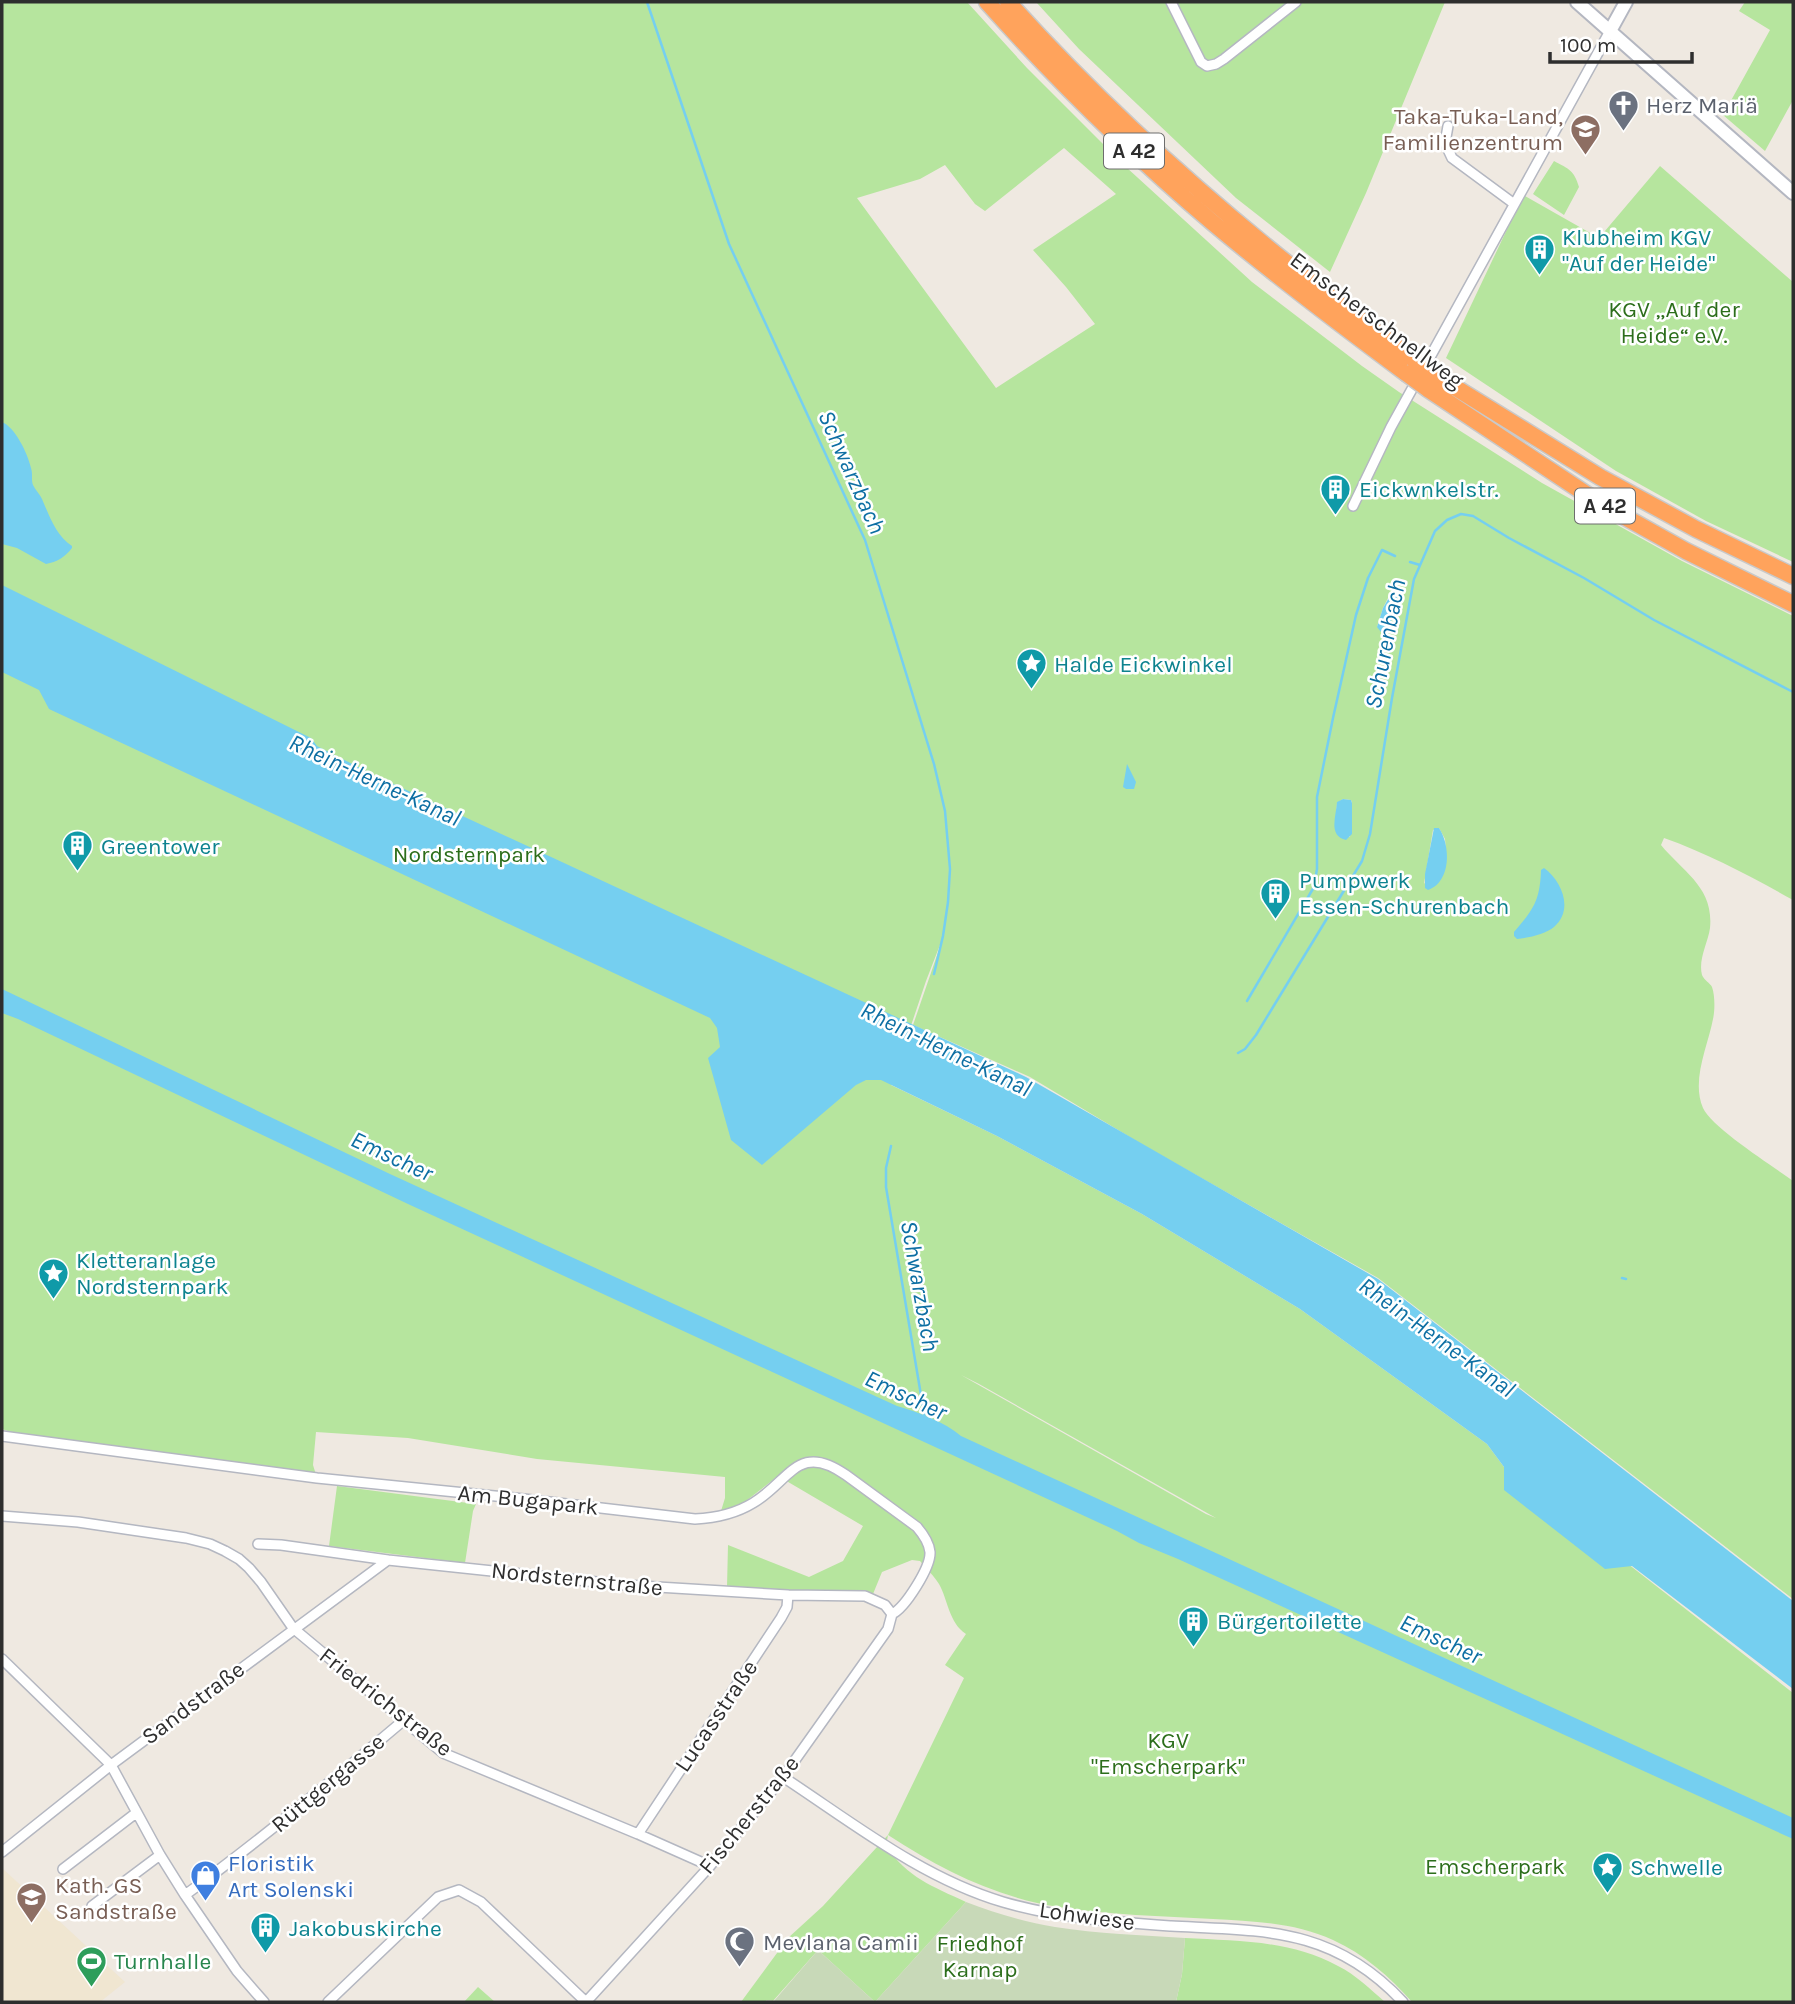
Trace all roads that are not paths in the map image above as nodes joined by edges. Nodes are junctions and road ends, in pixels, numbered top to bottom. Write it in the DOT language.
graph roads {
  1 [pos="987,2"];
  2 [pos="1008,2"];
  3 [pos="1171,2"];
  4 [pos="1296,2"];
  5 [pos="1577,2"];
  6 [pos="1626,2"];
  7 [pos="1609,30"];
  8 [pos="1448,125"];
  9 [pos="1793,193"];
  10 [pos="1513,203"];
  11 [pos="1295,280"];
  12 [pos="1431,382"];
  13 [pos="1353,506"];
  14 [pos="1793,576"];
  15 [pos="1793,604"];
  16 [pos="2,1436"];
  17 [pos="2,1516"];
  18 [pos="258,1544"];
  19 [pos="388,1560"];
  20 [pos="788,1595"];
  21 [pos="892,1614"];
  22 [pos="293,1628"];
  23 [pos="2,1658"];
  24 [pos="404,1720"];
  25 [pos="111,1765"];
  26 [pos="783,1777"];
  27 [pos="136,1813"];
  28 [pos="638,1834"];
  29 [pos="2,1852"];
  30 [pos="160,1855"];
  31 [pos="710,1866"];
  32 [pos="63,1869"];
  33 [pos="185,1895"];
  34 [pos="92,1906"];
  35 [pos="264,2002"];
  36 [pos="328,2002"];
  37 [pos="586,2002"];
  38 [pos="1404,2002"];
  1 -- 11 [label="highway, Emscherschnellweg / A 42"];
  2 -- 11 [label="highway, Emscherschnellweg / A 42"];
  3 -- 4 [label="street"];
  5 -- 7 [label="street"];
  6 -- 7 [label="street"];
  7 -- 9 [label="street"];
  7 -- 10 [label="street"];
  8 -- 10 [label="street"];
  10 -- 13 [label="street"];
  11 -- 12 [label="highway, Emscherschnellweg / A 42, bridge"];
  12 -- 14 [label="highway, Emscherschnellweg / A 42"];
  12 -- 15 [label="highway, Emscherschnellweg / A 42"];
  16 -- 21 [label="street, Am Bugapark"];
  17 -- 22 [label="street, Friedrichstraße"];
  18 -- 19 [label="street, Nordsternstraße"];
  19 -- 20 [label="street, Nordsternstraße"];
  19 -- 22 [label="street, Sandstraße"];
  20 -- 21 [label="street, Nordsternstraße"];
  20 -- 28 [label="street, Lucasstraße"];
  21 -- 26 [label="street, Fischerstraße"];
  22 -- 24 [label="street, Friedrichstraße"];
  22 -- 25 [label="street, Sandstraße"];
  23 -- 25 [label="street"];
  24 -- 28 [label="street, Friedrichstraße"];
  24 -- 33 [label="street, Rüttgergasse"];
  25 -- 27 [label="street"];
  25 -- 29 [label="street, Sandstraße"];
  26 -- 31 [label="street, Fischerstraße"];
  26 -- 38 [label="street, Lohwiese"];
  27 -- 30 [label="street"];
  27 -- 32 [label="street"];
  28 -- 31 [label="street, Friedrichstraße"];
  30 -- 33 [label="street"];
  30 -- 34 [label="street"];
  31 -- 37 [label="street, Fischerstraße"];
  33 -- 35 [label="street"];
  36 -- 37 [label="street"];
}
